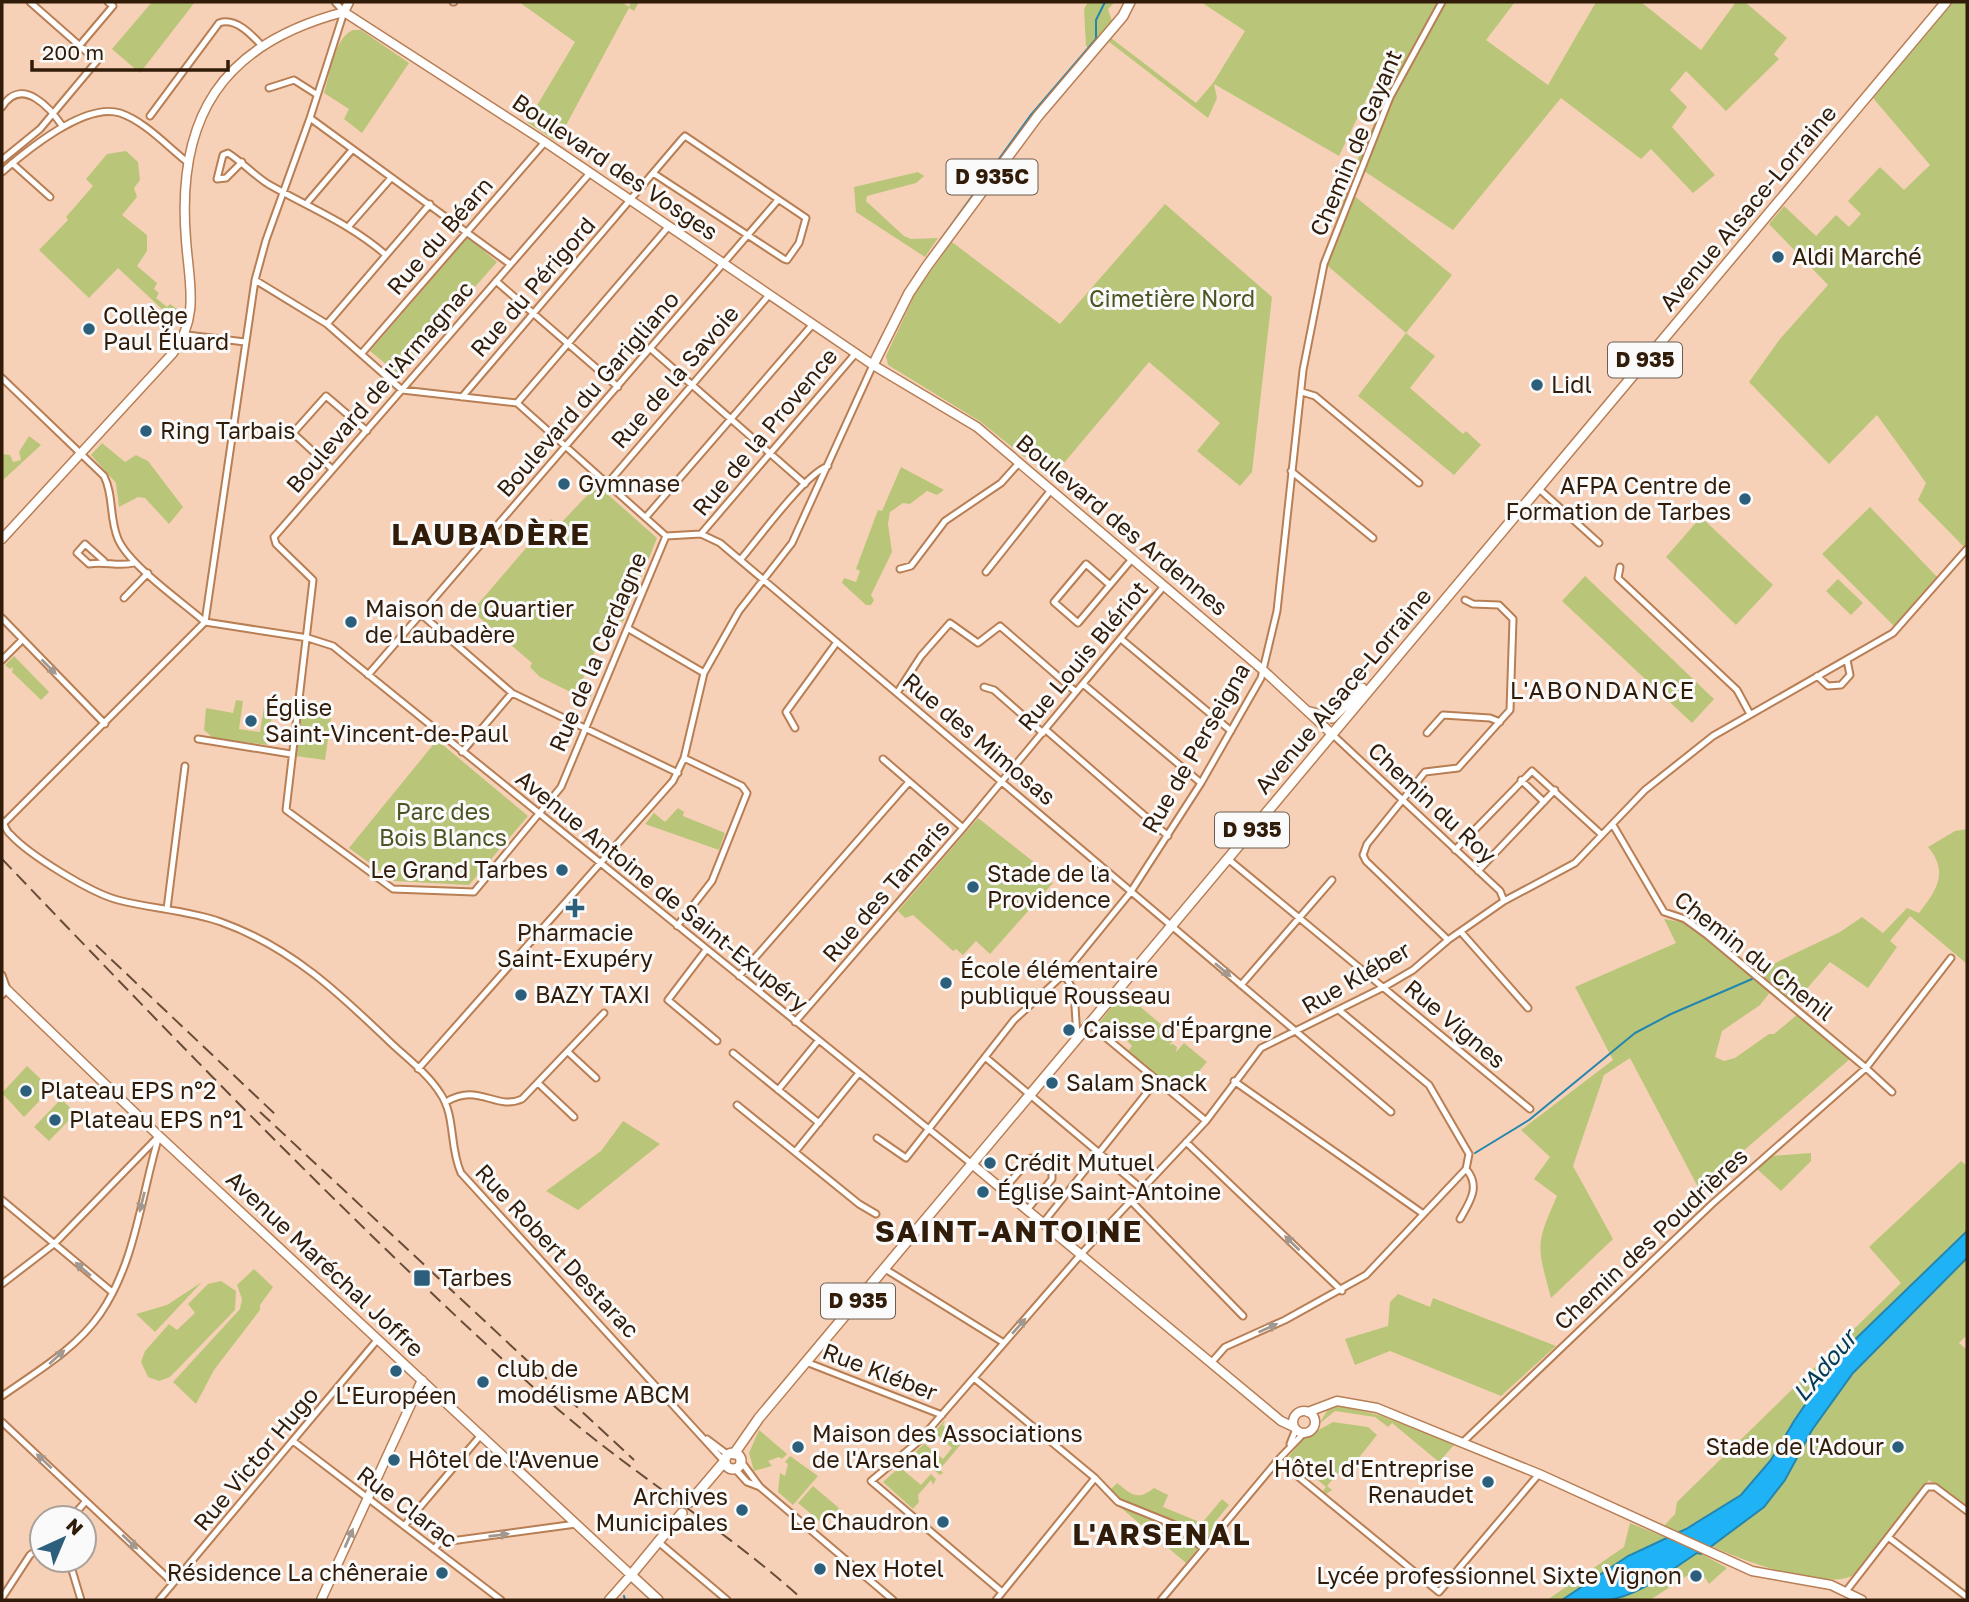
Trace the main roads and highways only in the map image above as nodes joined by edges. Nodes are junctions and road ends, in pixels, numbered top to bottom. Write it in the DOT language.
graph roads {
  1 [pos="349,2"];
  2 [pos="1130,2"];
  3 [pos="1946,2"];
  4 [pos="344,12"];
  5 [pos="873,365"];
  6 [pos="2,539"];
  7 [pos="1399,654"];
  8 [pos="1310,712"];
  9 [pos="1332,734"];
  10 [pos="4,990"];
  11 [pos="973,1165"];
  12 [pos="422,1380"];
  13 [pos="1323,1406"];
  14 [pos="1272,1412"];
  15 [pos="1308,1412"];
  16 [pos="1295,1416"];
  17 [pos="1315,1423"];
  18 [pos="1298,1430"];
  19 [pos="747,1439"];
  20 [pos="727,1457"];
  21 [pos="690,1502"];
  22 [pos="682,1513"];
  23 [pos="631,1575"];
  24 [pos="1853,1596"];
  25 [pos="321,1600"];
  26 [pos="609,1600"];
  27 [pos="658,1600"];
  1 -- 4 [label="main road"];
  2 -- 5 [label="main road, D 935C"];
  3 -- 7 [label="main road, Avenue Alsace-Lorraine / D 935"];
  4 -- 5 [label="main road, Boulevard des Vosges"];
  4 -- 6 [label="main road"];
  5 -- 8 [label="main road, Boulevard des Ardennes"];
  7 -- 8 [label="main road"];
  7 -- 9 [label="main road, Avenue Alsace-Lorraine / D 935"];
  8 -- 9 [label="main road, Boulevard des Ardennes"];
  9 -- 11 [label="main road, Avenue Alsace-Lorraine / D 935"];
  10 -- 12 [label="main road, Avenue Maréchal Joffre"];
  11 -- 14 [label="main road"];
  11 -- 19 [label="main road, Avenue Alsace-Lorraine / D 935"];
  12 -- 23 [label="main road, Avenue Maréchal Joffre"];
  25 -- 12 [label="main road, one-way"];
  13 -- 15 [label="main road"];
  13 -- 17 [label="main road"];
  13 -- 24 [label="main road"];
  14 -- 16 [label="main road"];
  14 -- 18 [label="main road"];
  15 -- 16 [label="main road"];
  15 -- 17 [label="main road"];
  16 -- 18 [label="main road"];
  17 -- 18 [label="main road"];
  19 -- 20 [label="main road, Avenue Alsace-Lorraine / D 935"];
  19 -- 20 [label="main road, Avenue Alsace-Lorraine / D 935"];
  20 -- 21 [label="main road, Avenue Alsace-Lorraine / D 935"];
  22 -- 23 [label="main road"];
  23 -- 26 [label="main road"];
  23 -- 27 [label="main road"];
}
